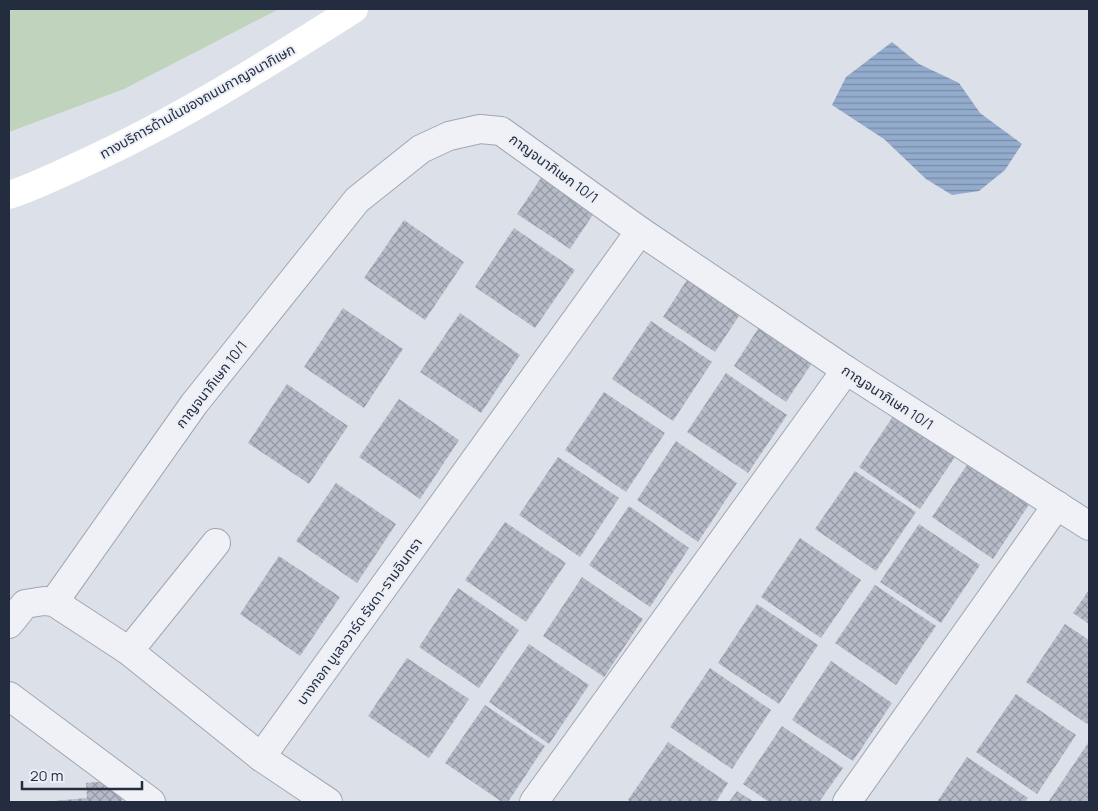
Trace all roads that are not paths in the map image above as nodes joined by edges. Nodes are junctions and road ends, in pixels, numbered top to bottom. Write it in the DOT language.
graph roads {
  1 [pos="354,9"];
  2 [pos="9,196"];
  3 [pos="640,231"];
  4 [pos="846,370"];
  5 [pos="1057,505"];
  6 [pos="1089,526"];
  7 [pos="216,543"];
  8 [pos="54,602"];
  9 [pos="9,624"];
  10 [pos="129,651"];
  11 [pos="9,696"];
  12 [pos="262,757"];
  13 [pos="152,802"];
  14 [pos="328,802"];
  15 [pos="534,802"];
  16 [pos="847,802"];
  1 -- 2 [label="main road, ทางบริการด้านในของถนนกาญจนาภิเษก"];
  3 -- 4 [label="street, กาญจนาภิเษก 10/1"];
  3 -- 8 [label="street, กาญจนาภิเษก 10/1"];
  3 -- 12 [label="street, บางกอก บูเลอวาร์ด รัชดา-รามอินทรา"];
  4 -- 5 [label="street, กาญจนาภิเษก 10/1"];
  4 -- 15 [label="street"];
  5 -- 6 [label="street, กาญจนาภิเษก 10/1"];
  5 -- 16 [label="street"];
  7 -- 10 [label="street"];
  8 -- 9 [label="street"];
  8 -- 10 [label="street"];
  10 -- 12 [label="street"];
  11 -- 13 [label="street"];
  12 -- 14 [label="street"];
}
